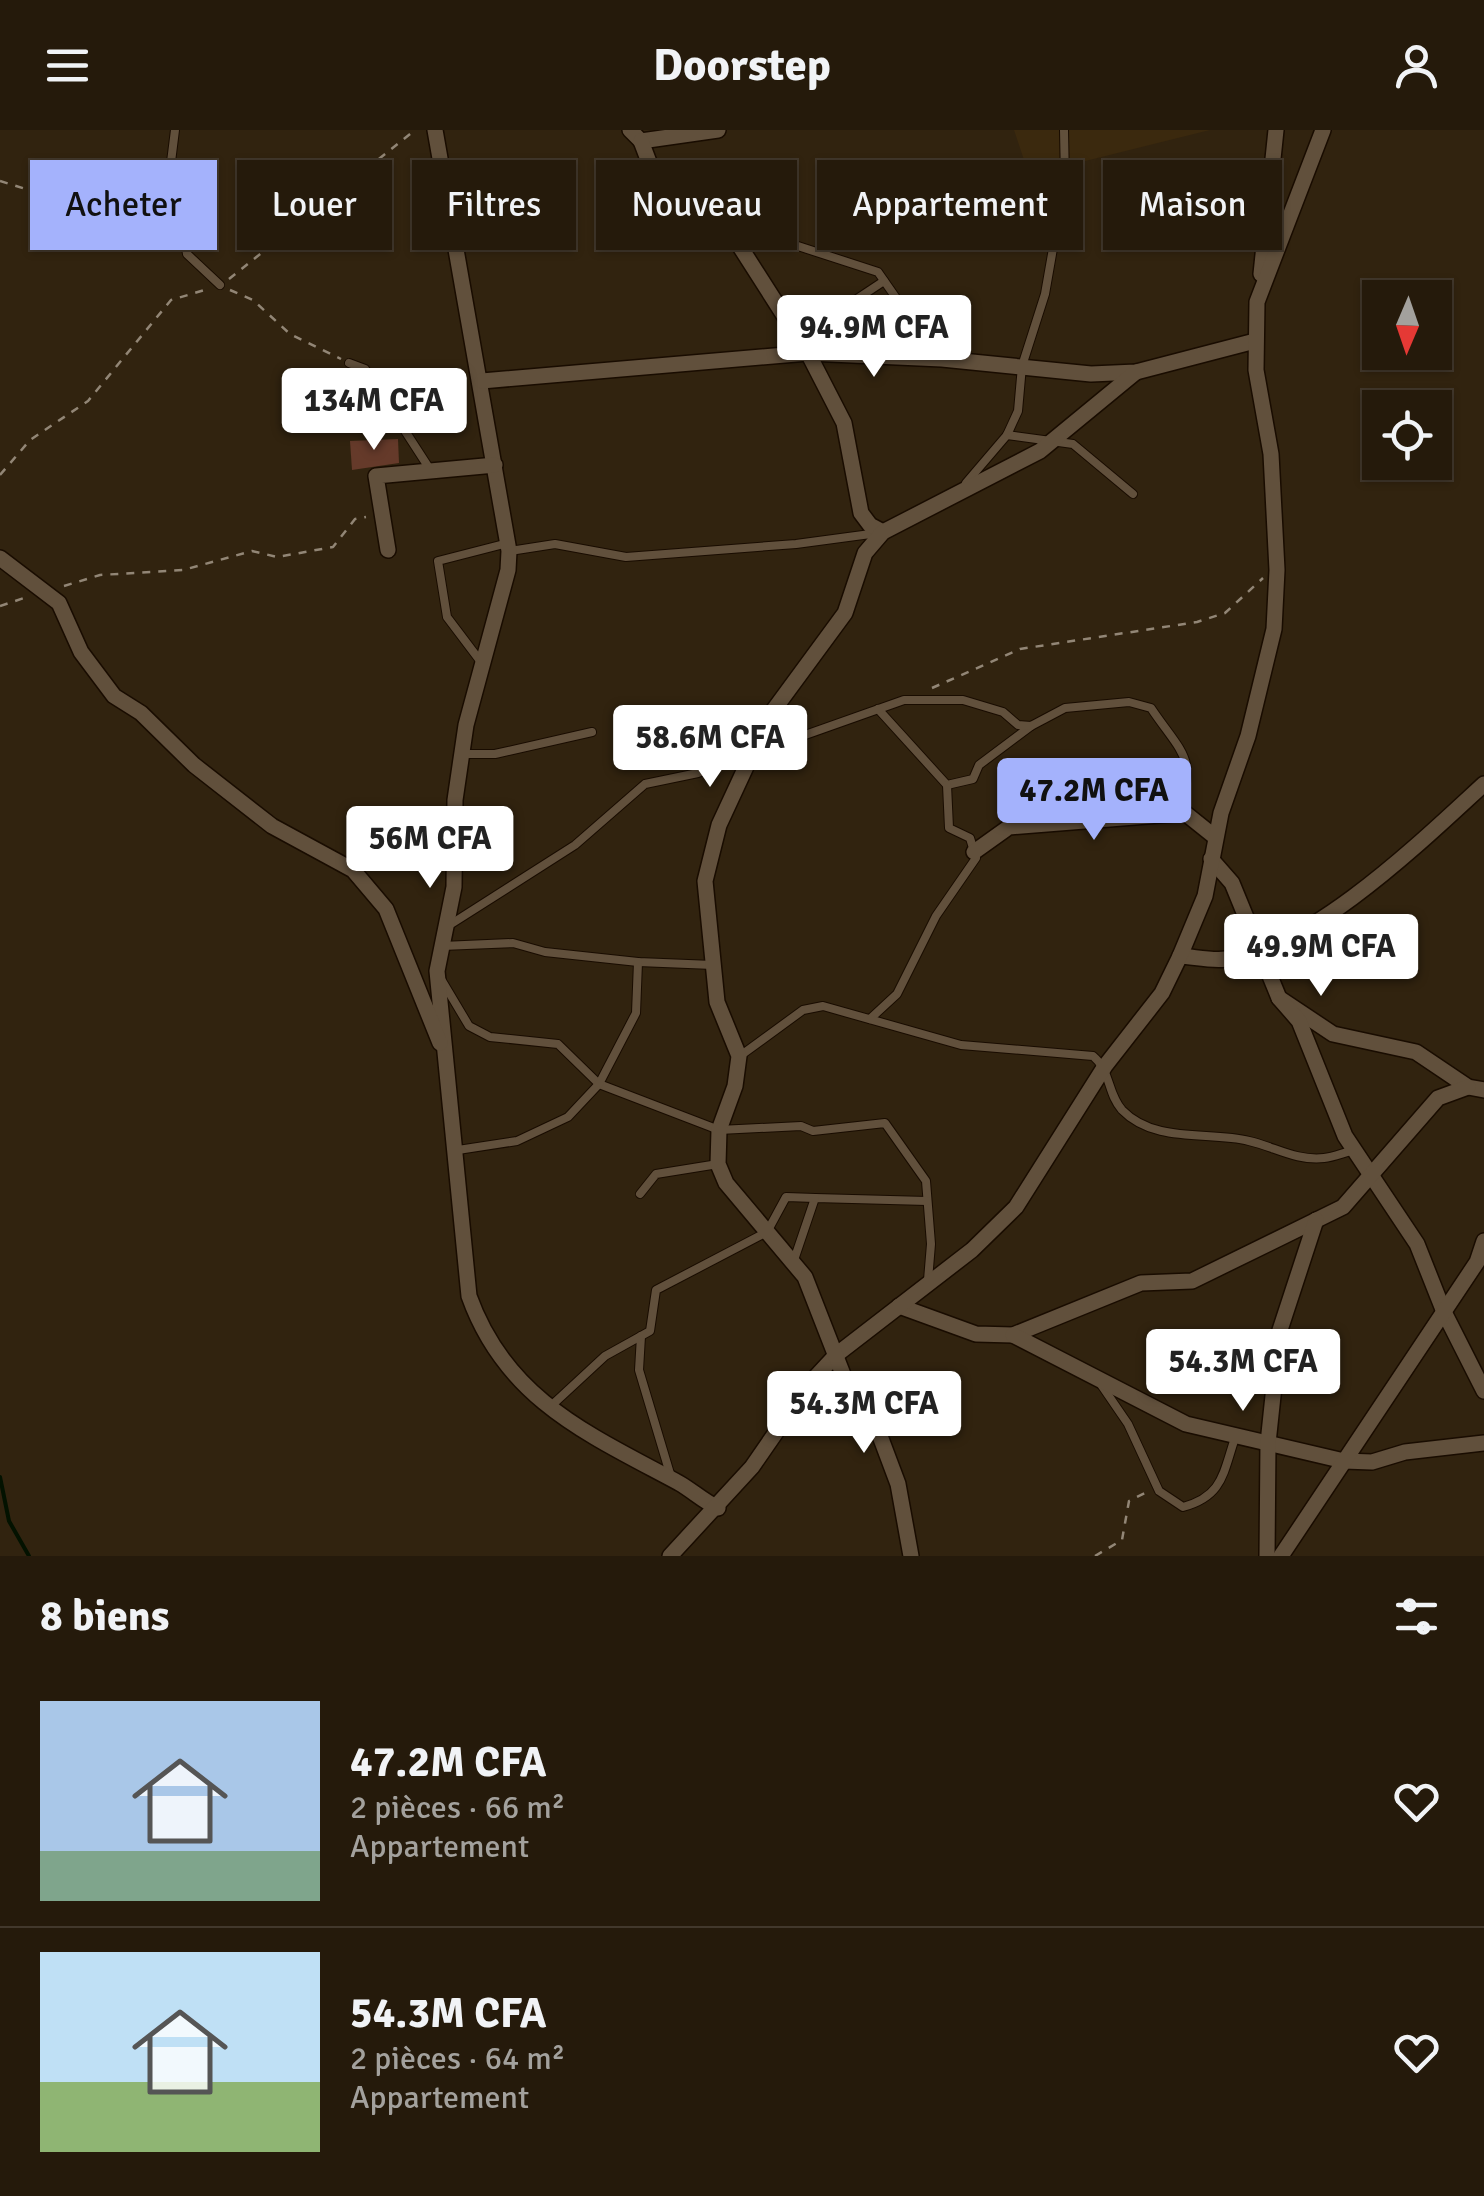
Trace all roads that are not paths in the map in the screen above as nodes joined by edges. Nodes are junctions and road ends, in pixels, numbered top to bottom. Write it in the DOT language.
graph roads {
  1 [pos="175,130"];
  2 [pos="436,130"];
  3 [pos="718,130"];
  4 [pos="1064,130"];
  5 [pos="1276,130"];
  6 [pos="1323,130"];
  7 [pos="636,135"];
  8 [pos="647,160"];
  9 [pos="797,246"];
  10 [pos="742,250"];
  11 [pos="884,282"];
  12 [pos="220,285"];
  13 [pos="1257,302"];
  14 [pos="798,338"];
  15 [pos="1255,341"];
  16 [pos="808,353"];
  17 [pos="960,360"];
  18 [pos="349,363"];
  19 [pos="1022,366"];
  20 [pos="1136,372"];
  21 [pos="482,381"];
  22 [pos="1007,435"];
  23 [pos="1054,440"];
  24 [pos="496,465"];
  25 [pos="431,471"];
  26 [pos="956,494"];
  27 [pos="1132,494"];
  28 [pos="883,532"];
  29 [pos="508,547"];
  30 [pos="388,550"];
  31 [pos="0,558"];
  32 [pos="482,664"];
  33 [pos="878,709"];
  34 [pos="1031,726"];
  35 [pos="592,732"];
  36 [pos="754,750"];
  37 [pos="462,754"];
  38 [pos="946,784"];
  39 [pos="1484,784"];
  40 [pos="1175,814"];
  41 [pos="1216,838"];
  42 [pos="974,852"];
  43 [pos="1212,858"];
  44 [pos="445,928"];
  45 [pos="442,946"];
  46 [pos="1258,949"];
  47 [pos="1180,956"];
  48 [pos="638,962"];
  49 [pos="713,965"];
  50 [pos="437,971"];
  51 [pos="1278,998"];
  52 [pos="870,1019"];
  53 [pos="739,1056"];
  54 [pos="449,1065"];
  55 [pos="1105,1066"];
  56 [pos="599,1084"];
  57 [pos="1476,1089"];
  58 [pos="718,1130"];
  59 [pos="458,1150"];
  60 [pos="1354,1150"];
  61 [pos="718,1164"];
  62 [pos="1372,1173"];
  63 [pos="640,1194"];
  64 [pos="816,1198"];
  65 [pos="927,1201"];
  66 [pos="1316,1220"];
  67 [pos="767,1232"];
  68 [pos="1484,1241"];
  69 [pos="793,1263"];
  70 [pos="928,1284"];
  71 [pos="899,1306"];
  72 [pos="1444,1312"];
  73 [pos="1013,1335"];
  74 [pos="642,1336"];
  75 [pos="836,1355"];
  76 [pos="1097,1378"];
  77 [pos="1484,1391"];
  78 [pos="550,1408"];
  79 [pos="1236,1436"];
  80 [pos="1268,1443"];
  81 [pos="1484,1443"];
  82 [pos="1344,1461"];
  83 [pos="672,1480"];
  84 [pos="718,1508"];
  85 [pos="670,1556"];
  86 [pos="911,1556"];
  87 [pos="1268,1556"];
  88 [pos="1281,1556"];
  1 -- 12 [label="lane"];
  2 -- 21 [label="street"];
  3 -- 7 [label="street"];
  4 -- 19 [label="lane"];
  5 -- 13 [label="street"];
  6 -- 13 [label="street"];
  7 -- 8 [label="street"];
  9 -- 11 [label="lane"];
  10 -- 14 [label="street"];
  11 -- 14 [label="lane"];
  11 -- 17 [label="lane"];
  13 -- 15 [label="street"];
  14 -- 16 [label="street"];
  15 -- 20 [label="street"];
  15 -- 41 [label="street"];
  16 -- 17 [label="street"];
  16 -- 21 [label="street"];
  16 -- 28 [label="street"];
  17 -- 19 [label="street"];
  18 -- 25 [label="lane"];
  19 -- 20 [label="street"];
  19 -- 22 [label="lane"];
  20 -- 23 [label="street"];
  21 -- 24 [label="street"];
  22 -- 23 [label="lane"];
  22 -- 26 [label="lane"];
  23 -- 26 [label="street"];
  23 -- 27 [label="lane"];
  24 -- 25 [label="street"];
  24 -- 29 [label="street"];
  25 -- 30 [label="street"];
  26 -- 28 [label="street"];
  28 -- 29 [label="lane"];
  28 -- 36 [label="street"];
  29 -- 32 [label="street"];
  29 -- 32 [label="lane"];
  31 -- 54 [label="street"];
  32 -- 37 [label="street"];
  33 -- 34 [label="lane"];
  33 -- 36 [label="lane"];
  33 -- 38 [label="lane"];
  34 -- 38 [label="lane"];
  34 -- 40 [label="lane"];
  35 -- 37 [label="lane"];
  36 -- 44 [label="lane"];
  36 -- 49 [label="street"];
  37 -- 44 [label="street"];
  38 -- 42 [label="lane"];
  39 -- 46 [label="street"];
  40 -- 41 [label="street"];
  40 -- 42 [label="street"];
  41 -- 43 [label="street"];
  42 -- 52 [label="lane"];
  43 -- 46 [label="street"];
  43 -- 47 [label="street"];
  44 -- 45 [label="street"];
  45 -- 48 [label="lane"];
  45 -- 50 [label="street"];
  46 -- 47 [label="street"];
  46 -- 51 [label="street"];
  47 -- 55 [label="street"];
  48 -- 49 [label="lane"];
  48 -- 56 [label="lane"];
  49 -- 53 [label="street"];
  50 -- 54 [label="street"];
  50 -- 56 [label="lane"];
  51 -- 57 [label="street"];
  51 -- 60 [label="street"];
  52 -- 53 [label="lane"];
  52 -- 55 [label="lane"];
  53 -- 58 [label="street"];
  54 -- 59 [label="street"];
  55 -- 60 [label="lane"];
  55 -- 70 [label="street"];
  56 -- 58 [label="lane"];
  56 -- 59 [label="lane"];
  57 -- 62 [label="street"];
  58 -- 61 [label="street"];
  58 -- 65 [label="lane"];
  59 -- 78 [label="street"];
  60 -- 62 [label="street"];
  61 -- 63 [label="lane"];
  61 -- 67 [label="street"];
  62 -- 66 [label="street"];
  62 -- 72 [label="street"];
  64 -- 65 [label="lane"];
  64 -- 67 [label="lane"];
  64 -- 69 [label="lane"];
  65 -- 70 [label="lane"];
  66 -- 73 [label="street"];
  66 -- 80 [label="street"];
  67 -- 69 [label="street"];
  67 -- 74 [label="lane"];
  68 -- 72 [label="street"];
  69 -- 75 [label="street"];
  70 -- 71 [label="street"];
  71 -- 73 [label="street"];
  71 -- 75 [label="street"];
  72 -- 77 [label="street"];
  72 -- 82 [label="street"];
  73 -- 76 [label="street"];
  74 -- 78 [label="lane"];
  74 -- 83 [label="lane"];
  75 -- 84 [label="street"];
  75 -- 86 [label="street"];
  76 -- 79 [label="street"];
  76 -- 79 [label="lane"];
  78 -- 83 [label="street"];
  79 -- 80 [label="street"];
  80 -- 82 [label="street"];
  80 -- 87 [label="street"];
  81 -- 82 [label="street"];
  82 -- 88 [label="street"];
  83 -- 84 [label="street"];
  84 -- 85 [label="street"];
}
